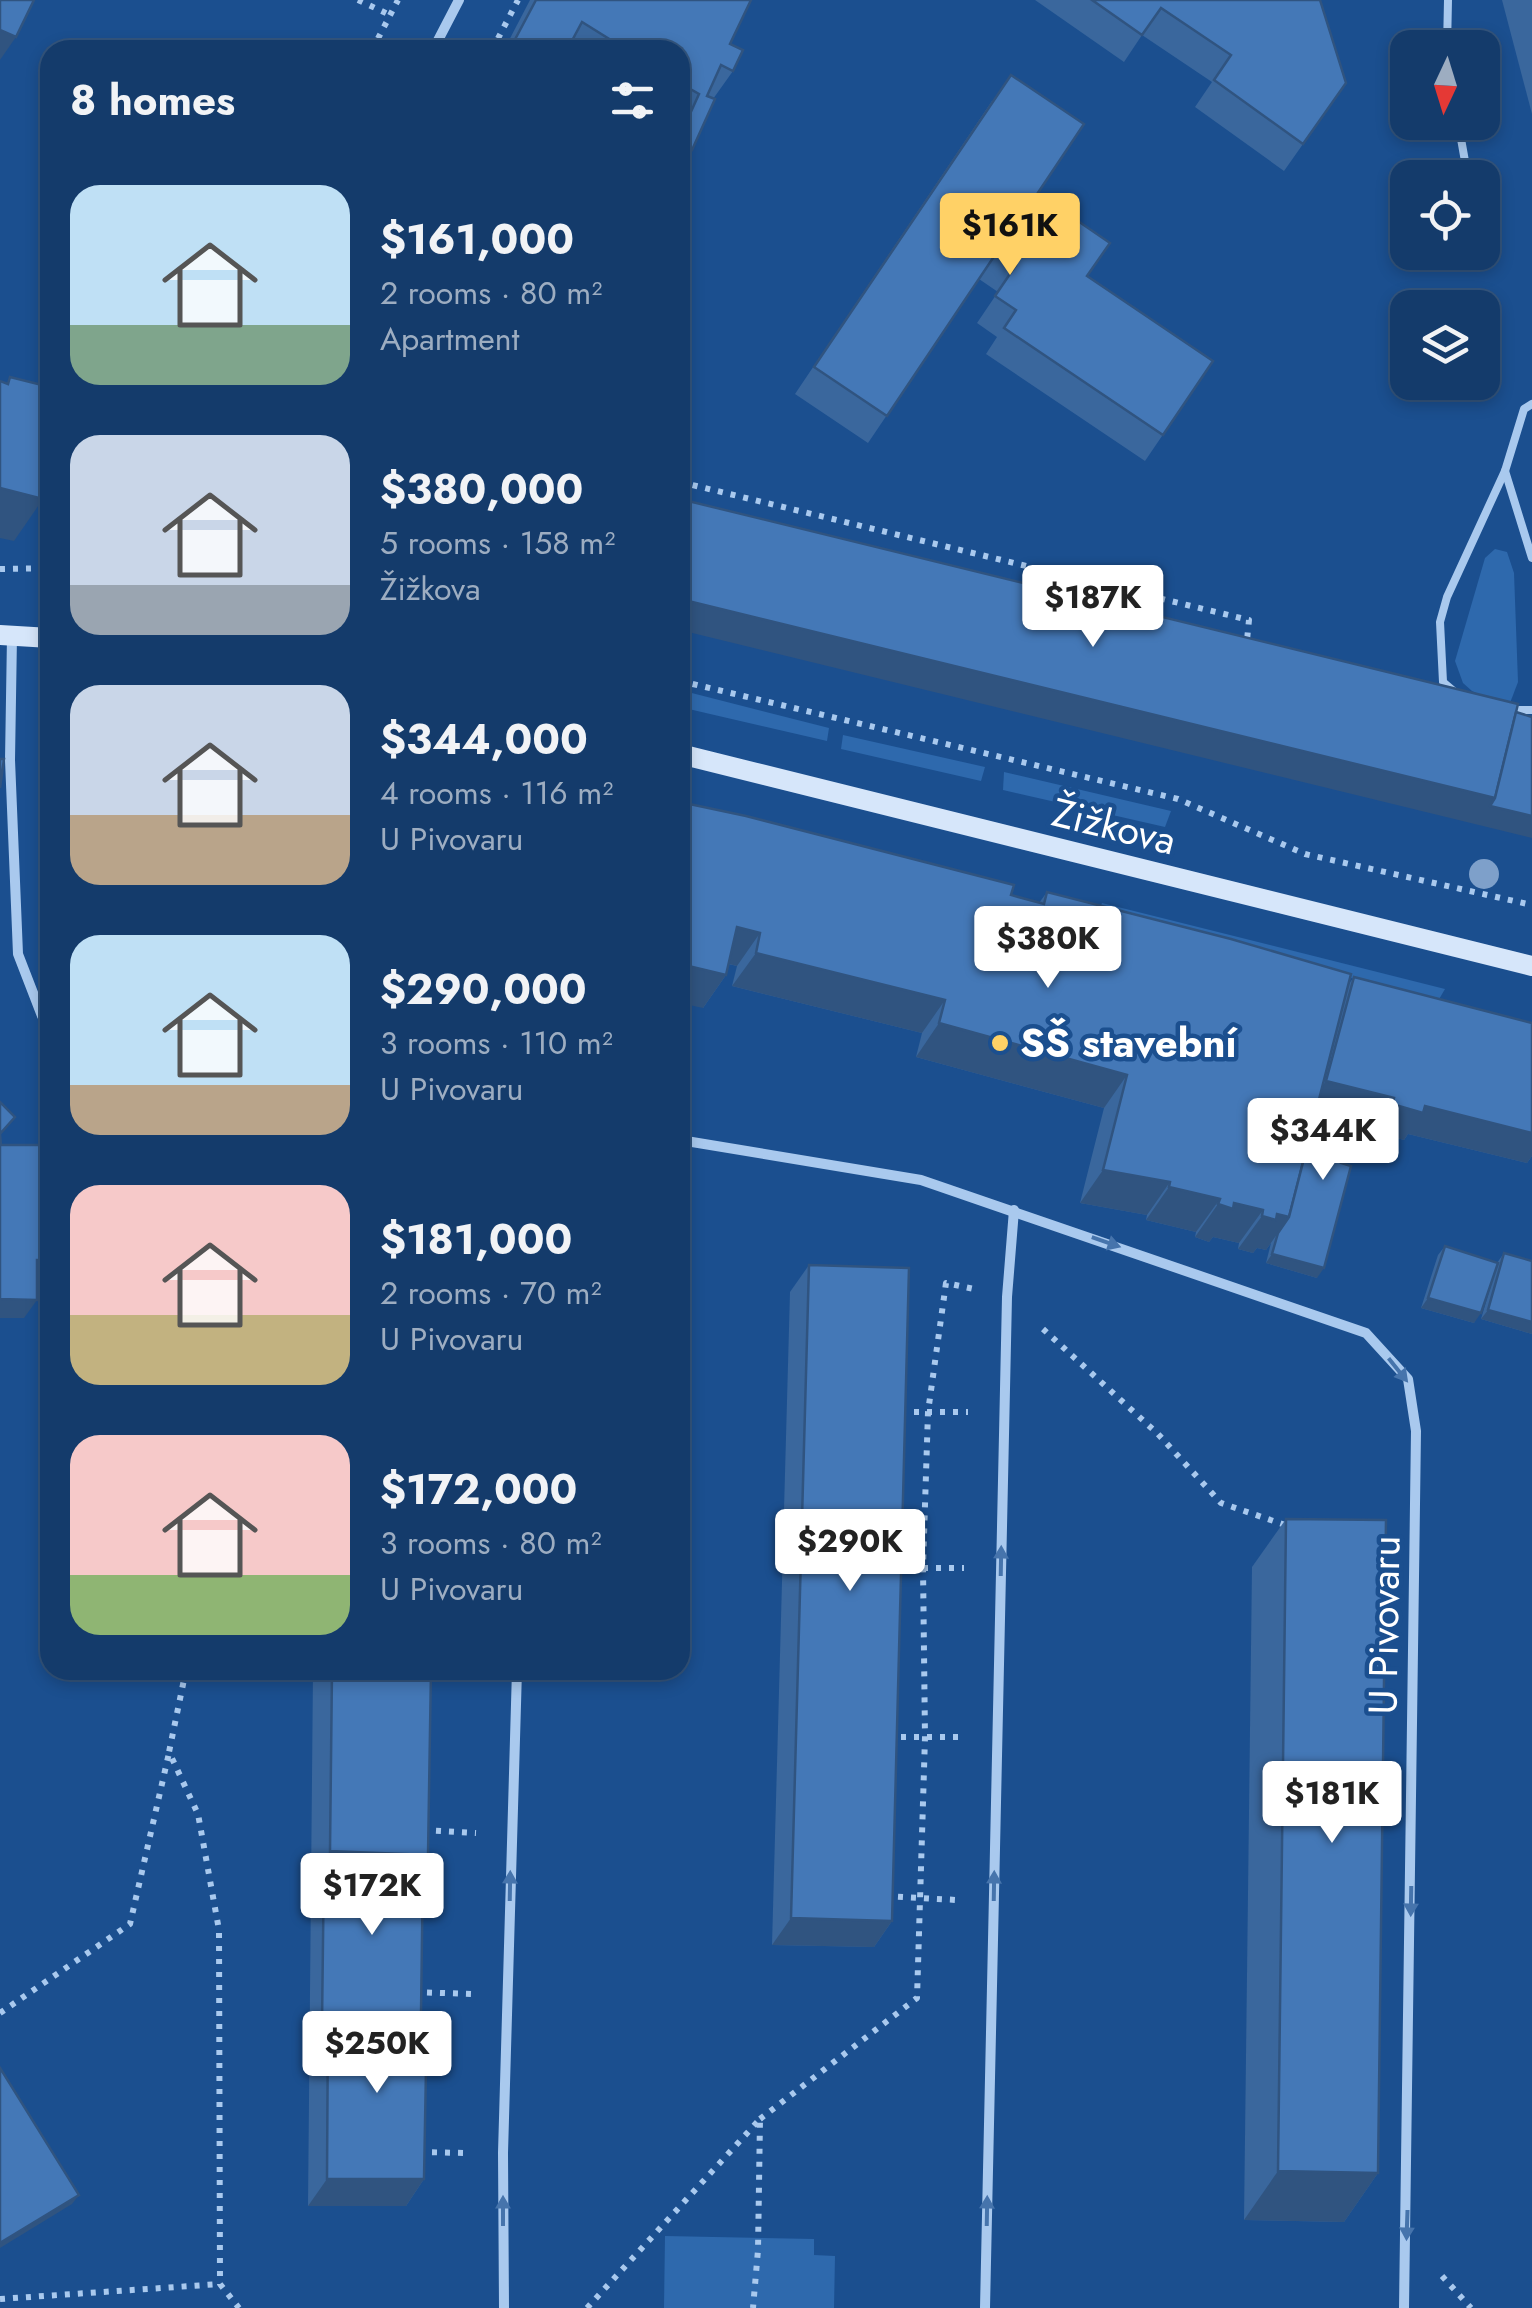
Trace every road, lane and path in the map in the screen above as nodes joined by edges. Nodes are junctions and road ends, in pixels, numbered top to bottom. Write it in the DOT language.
graph roads {
  1 [pos="358,0"];
  2 [pos="398,0"];
  3 [pos="458,0"];
  4 [pos="518,0"];
  5 [pos="1448,0"];
  6 [pos="390,15"];
  7 [pos="1447,30"];
  8 [pos="377,40"];
  9 [pos="438,40"];
  10 [pos="497,40"];
  11 [pos="1532,404"];
  12 [pos="1505,470"];
  13 [pos="690,484"];
  14 [pos="1532,558"];
  15 [pos="0,568"];
  16 [pos="40,568"];
  17 [pos="6,635"];
  18 [pos="40,637"];
  19 [pos="1247,640"];
  20 [pos="690,683"];
  21 [pos="1466,700"];
  22 [pos="1495,709"];
  23 [pos="1532,710"];
  24 [pos="690,756"];
  25 [pos="1532,905"];
  26 [pos="1532,966"];
  27 [pos="40,1011"];
  28 [pos="690,1142"];
  29 [pos="1014,1210"];
  30 [pos="1007,1297"];
  31 [pos="888,1412"];
  32 [pos="928,1412"];
  33 [pos="1004,1413"];
  34 [pos="1296,1528"];
  35 [pos="883,1568"];
  36 [pos="923,1568"];
  37 [pos="1000,1568"];
  38 [pos="184,1680"];
  39 [pos="517,1680"];
  40 [pos="879,1736"];
  41 [pos="925,1737"];
  42 [pos="997,1738"];
  43 [pos="169,1752"];
  44 [pos="410,1830"];
  45 [pos="512,1836"];
  46 [pos="874,1895"];
  47 [pos="921,1898"];
  48 [pos="994,1902"];
  49 [pos="409,1992"];
  50 [pos="508,1996"];
  51 [pos="0,2013"];
  52 [pos="760,2119"];
  53 [pos="407,2152"];
  54 [pos="503,2154"];
  55 [pos="220,2284"];
  56 [pos="0,2299"];
  57 [pos="240,2308"];
  58 [pos="504,2308"];
  59 [pos="587,2308"];
  60 [pos="753,2308"];
  61 [pos="985,2308"];
  62 [pos="1404,2308"];
  1 -- 6 [label="path"];
  2 -- 6 [label="path"];
  3 -- 9 [label="street"];
  4 -- 10 [label="path"];
  5 -- 7 [label="lane"];
  6 -- 8 [label="path"];
  11 -- 12 [label="lane"];
  12 -- 14 [label="lane"];
  12 -- 21 [label="lane"];
  13 -- 19 [label="path"];
  15 -- 16 [label="path"];
  17 -- 18 [label="main road"];
  17 -- 27 [label="street"];
  20 -- 25 [label="path"];
  22 -- 23 [label="lane"];
  24 -- 26 [label="main road, Žižkova"];
  28 -- 29 [label="street, U Pivovaru"];
  29 -- 30 [label="street"];
  29 -- 62 [label="street, U Pivovaru, one-way"];
  30 -- 32 [label="path"];
  30 -- 33 [label="street"];
  30 -- 34 [label="path"];
  31 -- 32 [label="path"];
  32 -- 33 [label="path"];
  32 -- 36 [label="path"];
  37 -- 33 [label="street, one-way"];
  35 -- 36 [label="path"];
  36 -- 37 [label="path"];
  36 -- 41 [label="path"];
  37 -- 42 [label="street"];
  38 -- 43 [label="path"];
  39 -- 45 [label="street"];
  40 -- 41 [label="path"];
  41 -- 42 [label="path"];
  41 -- 47 [label="path"];
  48 -- 42 [label="street, one-way"];
  43 -- 51 [label="path"];
  43 -- 55 [label="path"];
  44 -- 45 [label="path"];
  50 -- 45 [label="street, one-way"];
  46 -- 47 [label="path"];
  47 -- 48 [label="path"];
  47 -- 52 [label="path"];
  61 -- 48 [label="street, one-way"];
  49 -- 50 [label="path"];
  50 -- 54 [label="street"];
  52 -- 59 [label="path"];
  52 -- 60 [label="path"];
  53 -- 54 [label="path"];
  58 -- 54 [label="street, one-way"];
  55 -- 56 [label="path"];
  55 -- 57 [label="path"];
}
